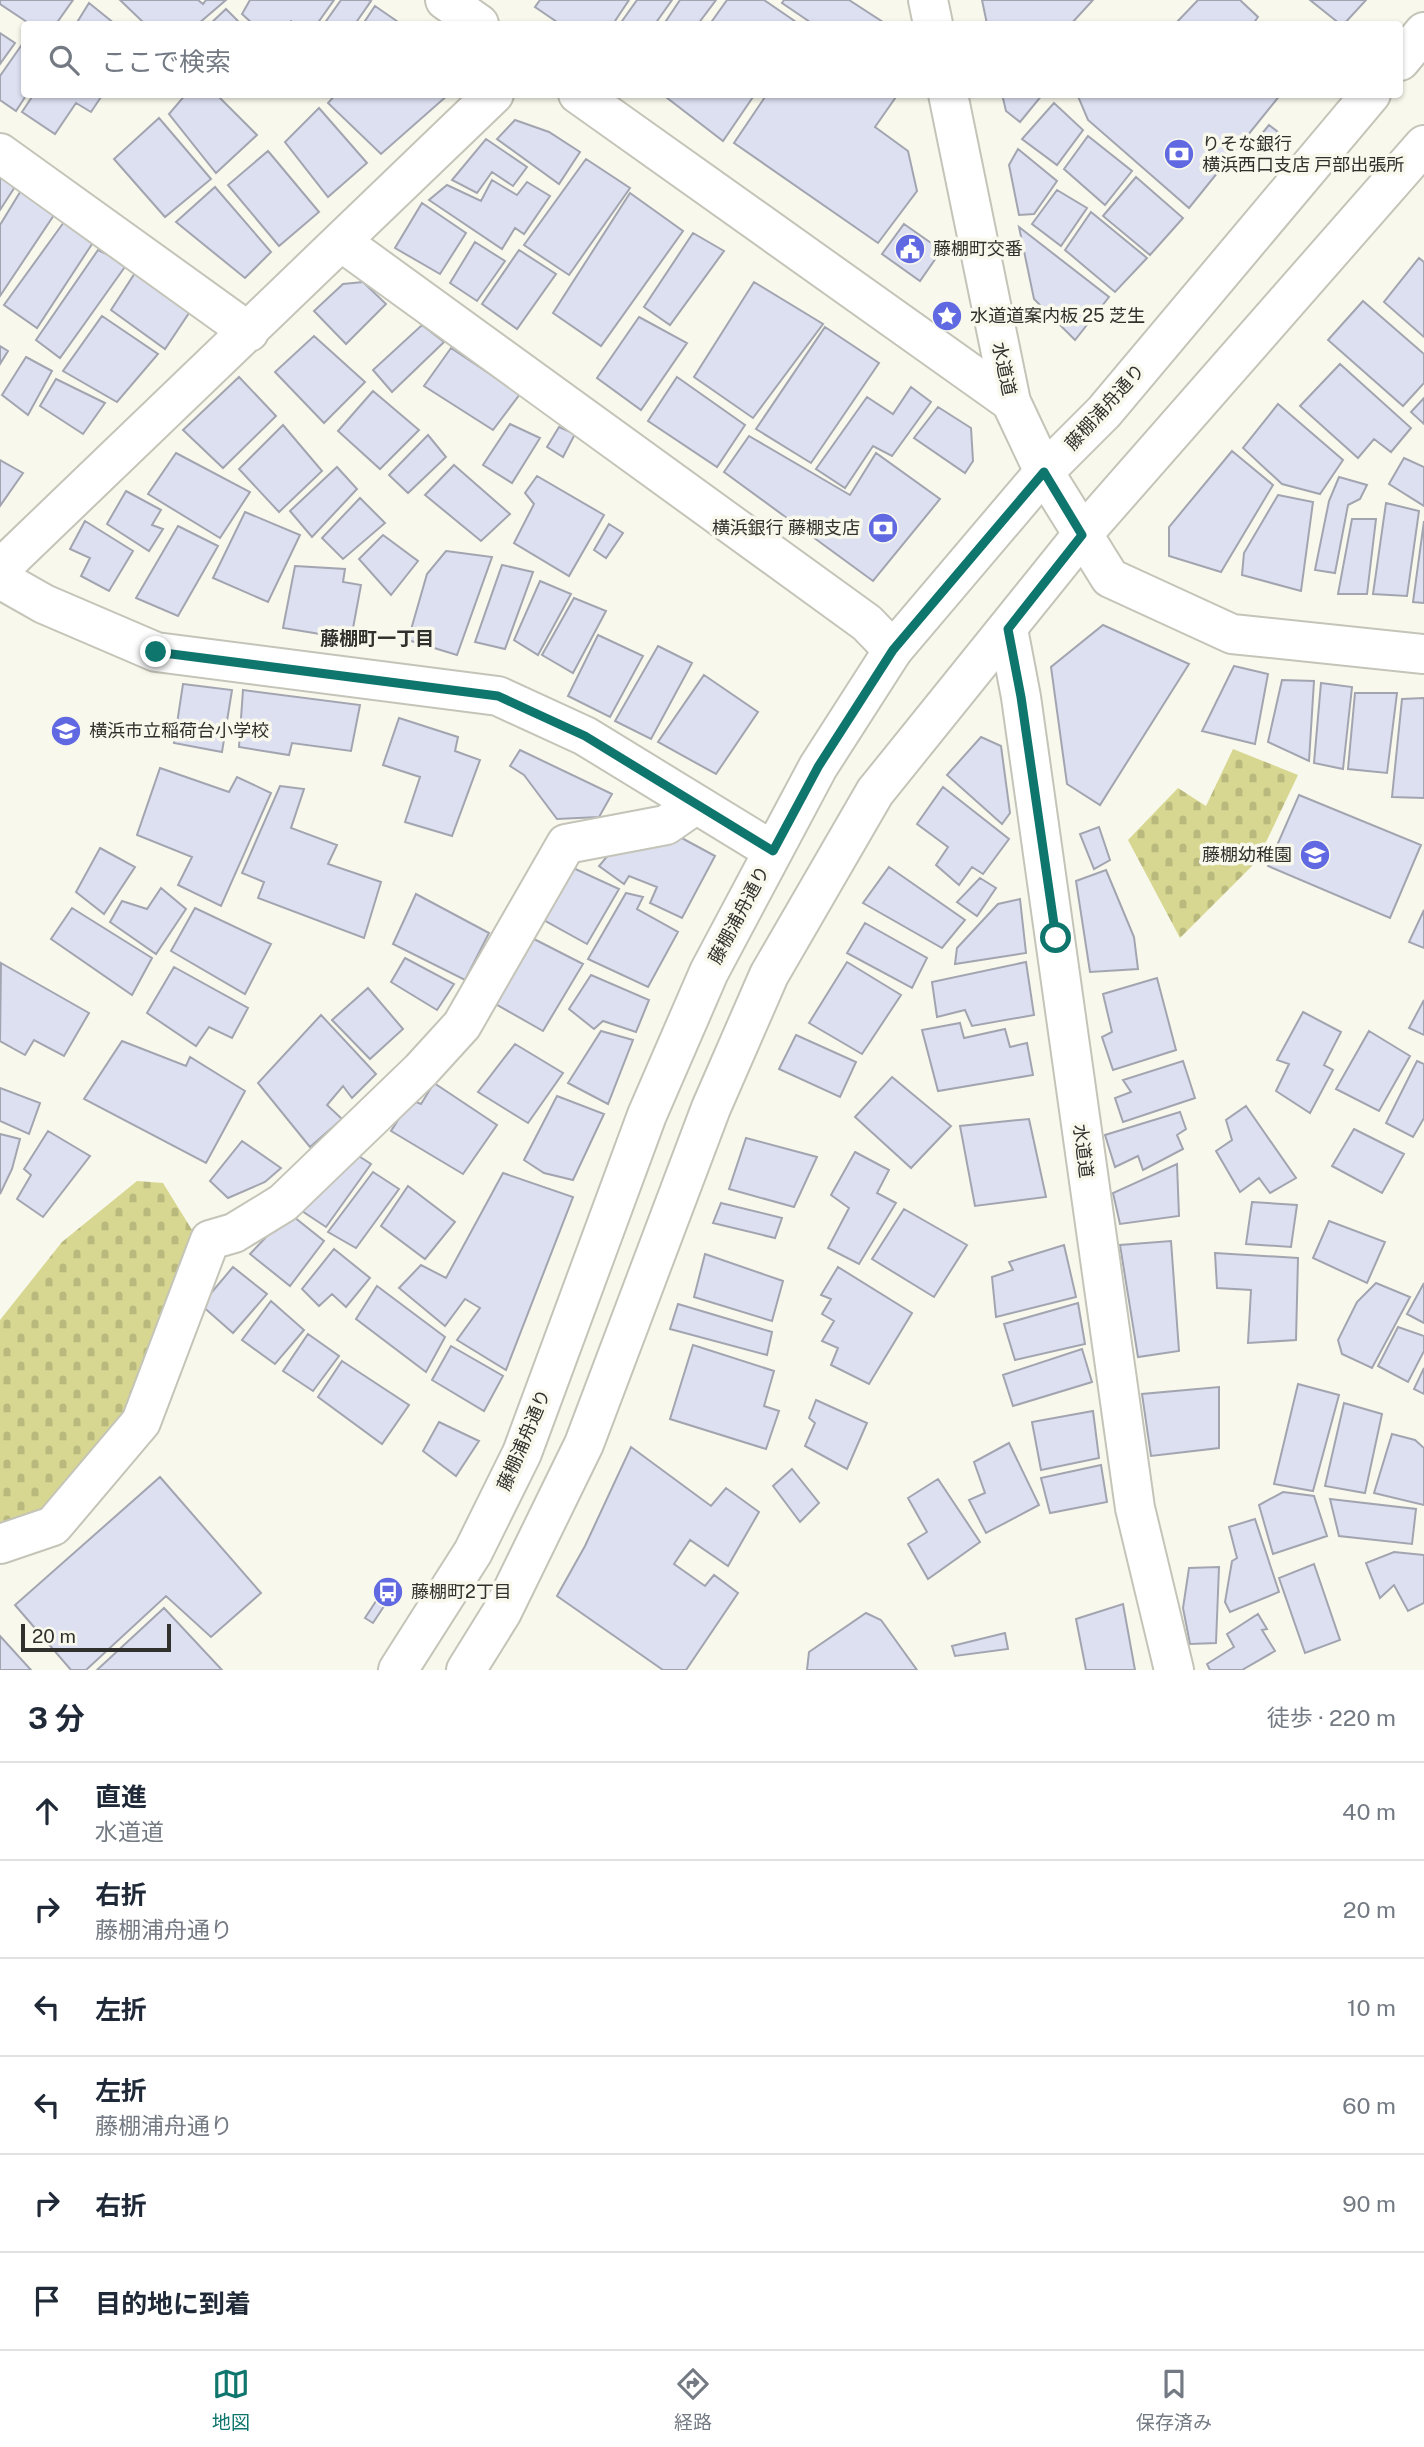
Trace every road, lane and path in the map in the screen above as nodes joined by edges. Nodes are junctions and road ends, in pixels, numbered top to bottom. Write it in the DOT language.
graph roads {
  1 [pos="444,0"];
  2 [pos="928,0"];
  3 [pos="475,21"];
  4 [pos="932,21"];
  5 [pos="1424,32"];
  6 [pos="1403,56"];
  7 [pos="490,98"];
  8 [pos="584,98"];
  9 [pos="949,98"];
  10 [pos="1368,98"];
  11 [pos="1424,145"];
  12 [pos="0,153"];
  13 [pos="343,243"];
  14 [pos="249,332"];
  15 [pos="1011,402"];
  16 [pos="1044,472"];
  17 [pos="1082,535"];
  18 [pos="0,569"];
  19 [pos="0,579"];
  20 [pos="1008,629"];
  21 [pos="893,650"];
  22 [pos="1424,653"];
  23 [pos="695,805"];
  24 [pos="773,851"];
  25 [pos="0,1544"];
  26 [pos="404,1668"];
  27 [pos="466,1670"];
  28 [pos="1174,1670"];
  1 -- 3 [label="street"];
  2 -- 4 [label="street"];
  5 -- 6 [label="street"];
  7 -- 13 [label="street"];
  8 -- 15 [label="street"];
  9 -- 15 [label="street, 水道道"];
  10 -- 16 [label="street, 藤棚浦舟通り"];
  11 -- 17 [label="street"];
  12 -- 14 [label="street"];
  13 -- 14 [label="street"];
  13 -- 21 [label="street"];
  14 -- 18 [label="street"];
  15 -- 16 [label="street, 水道道"];
  16 -- 17 [label="street, 水道道"];
  16 -- 21 [label="street, 藤棚浦舟通り"];
  17 -- 20 [label="street"];
  17 -- 22 [label="street, 水道道"];
  19 -- 23 [label="street"];
  20 -- 27 [label="street"];
  20 -- 28 [label="street, 水道道"];
  21 -- 24 [label="street, 藤棚浦舟通り"];
  23 -- 24 [label="street"];
  23 -- 25 [label="street"];
  24 -- 26 [label="street, 藤棚浦舟通り"];
}
